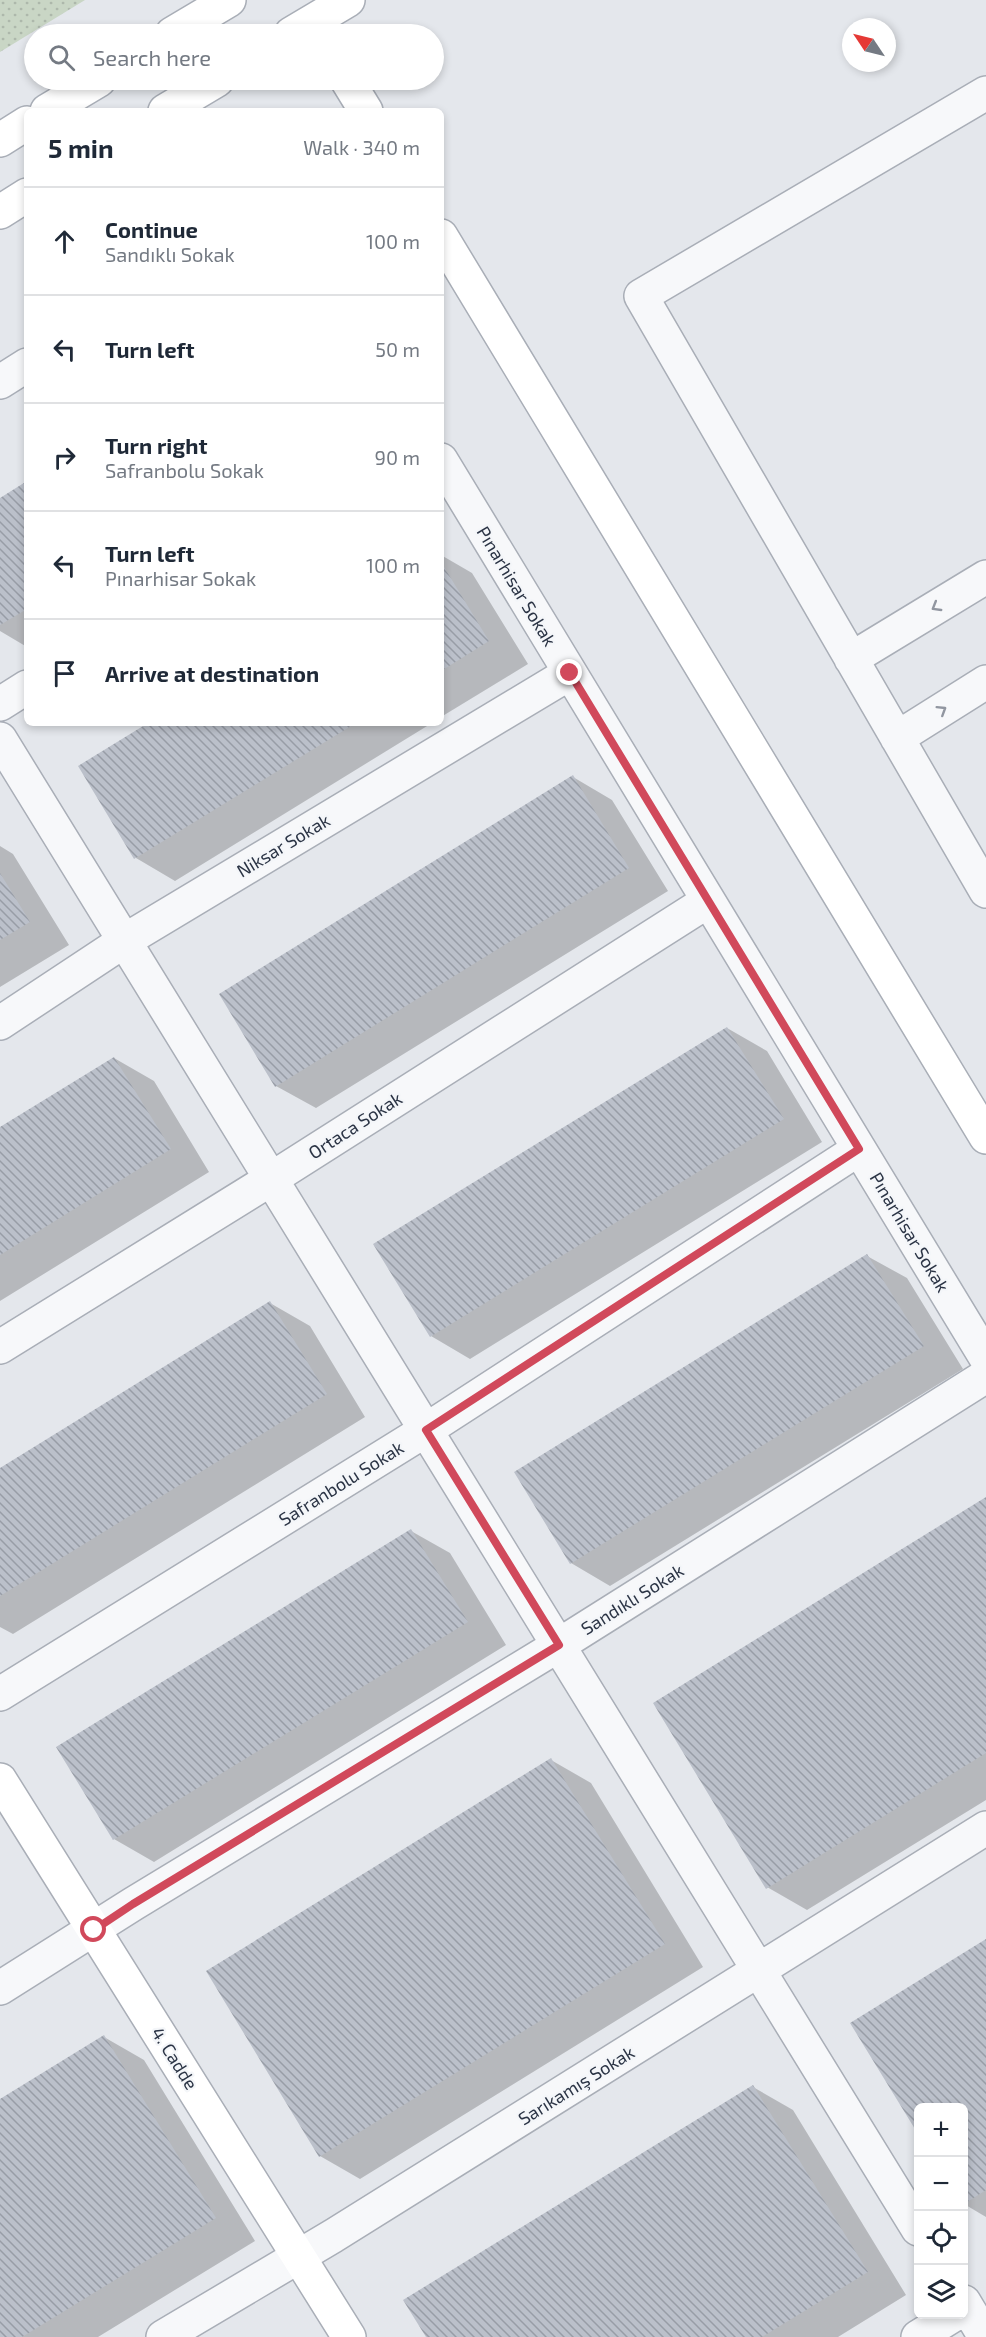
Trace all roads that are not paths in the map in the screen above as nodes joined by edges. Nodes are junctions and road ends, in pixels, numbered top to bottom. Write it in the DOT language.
graph roads {
  1 [pos="229,0"];
  2 [pos="348,0"];
  3 [pos="305,23"];
  4 [pos="189,24"];
  5 [pos="82,90"];
  6 [pos="200,90"];
  7 [pos="352,90"];
  8 [pos="986,93"];
  9 [pos="52,108"];
  10 [pos="170,108"];
  11 [pos="364,108"];
  12 [pos="24,125"];
  13 [pos="0,140"];
  14 [pos="24,197"];
  15 [pos="0,212"];
  16 [pos="444,241"];
  17 [pos="24,367"];
  18 [pos="0,382"];
  19 [pos="444,465"];
  20 [pos="986,577"];
  21 [pos="852,659"];
  22 [pos="570,673"];
  23 [pos="986,682"];
  24 [pos="24,689"];
  25 [pos="0,704"];
  26 [pos="897,738"];
  27 [pos="0,739"];
  28 [pos="986,891"];
  29 [pos="708,900"];
  30 [pos="124,941"];
  31 [pos="0,1023"];
  32 [pos="986,1137"];
  33 [pos="859,1149"];
  34 [pos="271,1179"];
  35 [pos="0,1347"];
  36 [pos="986,1358"];
  37 [pos="986,1376"];
  38 [pos="426,1430"];
  39 [pos="559,1645"];
  40 [pos="0,1694"];
  41 [pos="0,1780"];
  42 [pos="986,1827"];
  43 [pos="94,1930"];
  44 [pos="760,1971"];
  45 [pos="0,1988"];
  46 [pos="914,2222"];
  47 [pos="298,2255"];
  48 [pos="968,2308"];
  49 [pos="946,2319"];
  50 [pos="163,2337"];
  51 [pos="349,2337"];
  52 [pos="918,2337"];
  53 [pos="985,2337"];
  1 -- 4 [label="street"];
  2 -- 3 [label="street"];
  5 -- 9 [label="street"];
  6 -- 10 [label="street"];
  7 -- 11 [label="street"];
  8 -- 21 [label="street"];
  12 -- 13 [label="street"];
  14 -- 15 [label="street"];
  16 -- 32 [label="street"];
  17 -- 18 [label="street"];
  19 -- 22 [label="street, Pınarhisar Sokak"];
  20 -- 21 [label="street, one-way"];
  21 -- 26 [label="street"];
  22 -- 29 [label="street, Pınarhisar Sokak"];
  22 -- 30 [label="street, Niksar Sokak"];
  26 -- 23 [label="street, one-way"];
  24 -- 25 [label="street"];
  26 -- 28 [label="street"];
  27 -- 30 [label="street"];
  29 -- 33 [label="street, Pınarhisar Sokak"];
  29 -- 34 [label="street, Ortaca Sokak"];
  30 -- 31 [label="street, Niksar Sokak"];
  30 -- 34 [label="street"];
  33 -- 36 [label="street, Pınarhisar Sokak"];
  33 -- 38 [label="street, Safranbolu Sokak"];
  34 -- 35 [label="street, Ortaca Sokak"];
  34 -- 38 [label="street"];
  37 -- 39 [label="street, Sandıklı Sokak"];
  38 -- 39 [label="street"];
  38 -- 40 [label="street, Safranbolu Sokak"];
  39 -- 43 [label="street, Sandıklı Sokak"];
  39 -- 44 [label="street"];
  41 -- 43 [label="street, 4. Cadde"];
  42 -- 44 [label="street, Sarıkamış Sokak"];
  43 -- 45 [label="street, Sandıklı Sokak"];
  43 -- 47 [label="street, 4. Cadde"];
  44 -- 46 [label="street"];
  44 -- 47 [label="street, Sarıkamış Sokak"];
  47 -- 50 [label="street, Sarıkamış Sokak"];
  47 -- 51 [label="street, 4. Cadde"];
  48 -- 53 [label="street"];
  49 -- 52 [label="street"];
}
